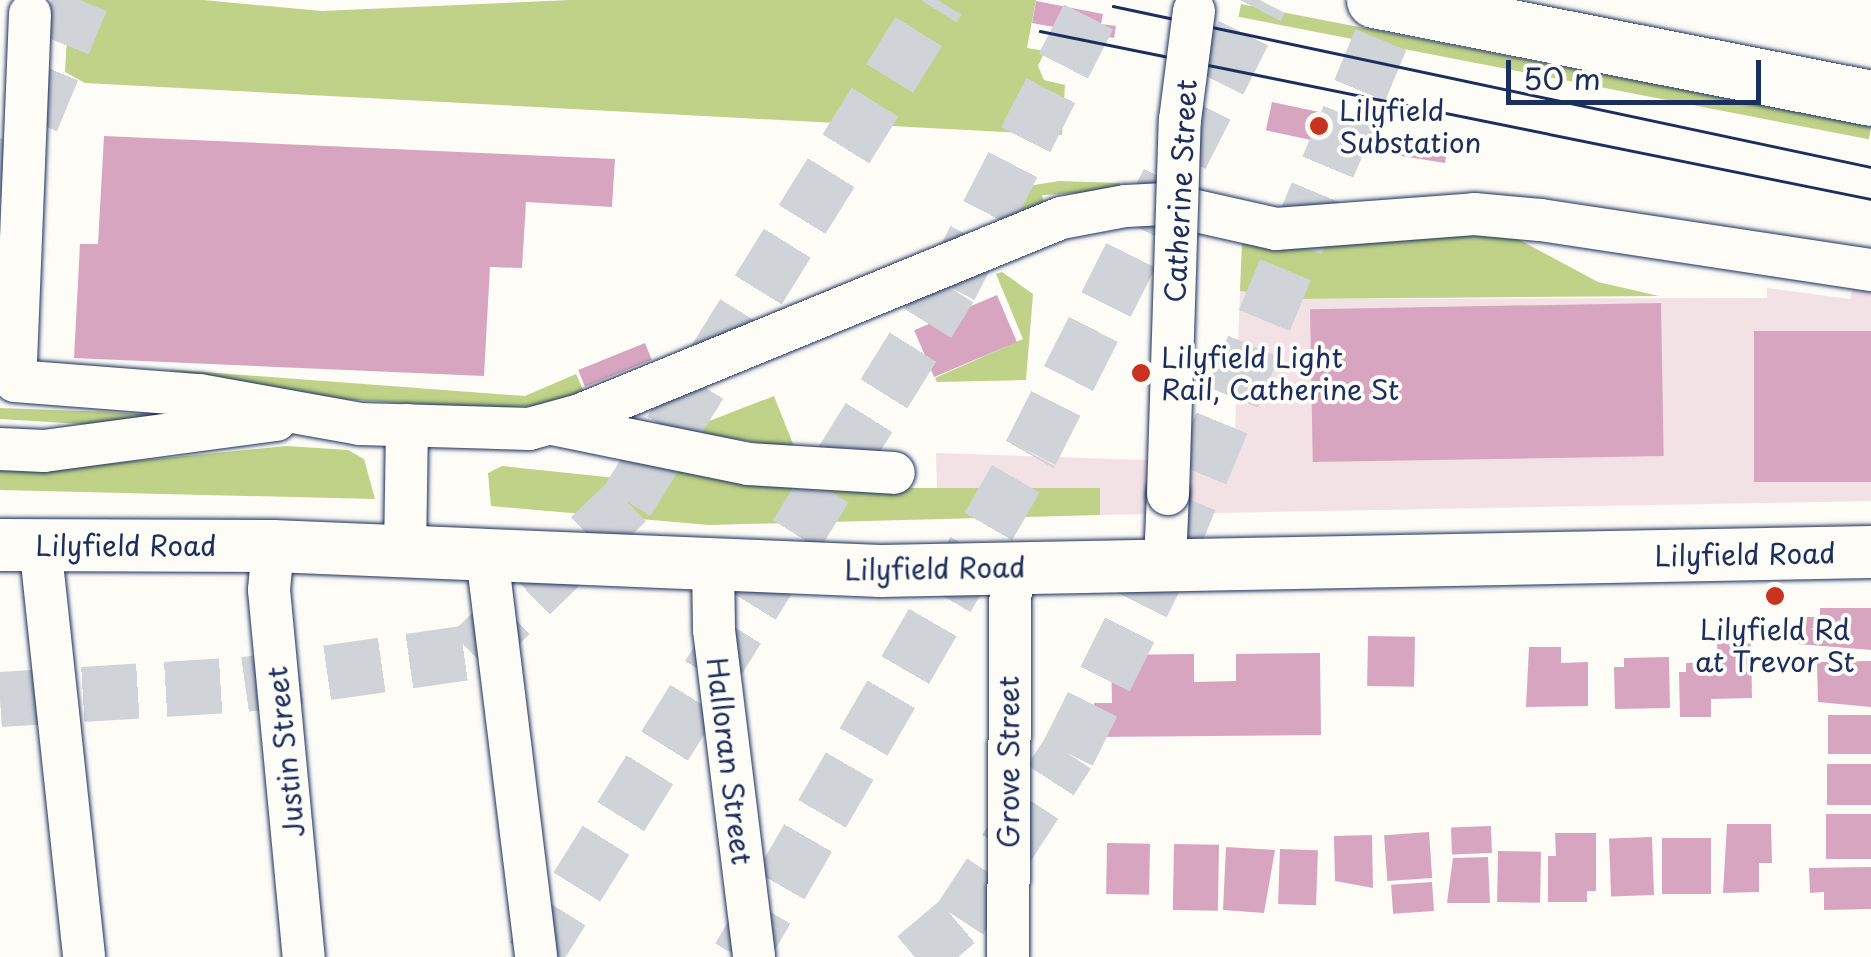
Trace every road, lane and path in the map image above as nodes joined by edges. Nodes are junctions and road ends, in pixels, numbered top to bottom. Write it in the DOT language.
graph roads {
  1 [pos="1374,0"];
  2 [pos="1571,0"];
  3 [pos="1195,5"];
  4 [pos="30,14"];
  5 [pos="1871,59"];
  6 [pos="1871,98"];
  7 [pos="1871,270"];
  8 [pos="301,416"];
  9 [pos="547,423"];
  10 [pos="407,426"];
  11 [pos="0,449"];
  12 [pos="894,473"];
  13 [pos="20,544"];
  14 [pos="274,546"];
  15 [pos="405,552"];
  16 [pos="1871,552"];
  17 [pos="487,556"];
  18 [pos="1165,562"];
  19 [pos="713,565"];
  20 [pos="1011,568"];
  21 [pos="84,957"];
  22 [pos="304,957"];
  23 [pos="536,957"];
  24 [pos="754,957"];
  25 [pos="1008,957"];
  1 -- 6 [label="highway"];
  2 -- 5 [label="highway"];
  3 -- 18 [label="street, Catherine Street, bridge"];
  4 -- 8 [label="street"];
  7 -- 9 [label="street"];
  8 -- 10 [label="street"];
  8 -- 11 [label="street"];
  9 -- 10 [label="street"];
  9 -- 12 [label="street"];
  10 -- 15 [label="street"];
  13 -- 14 [label="main road, Lilyfield Road"];
  13 -- 21 [label="street"];
  14 -- 15 [label="main road, Lilyfield Road"];
  14 -- 22 [label="street, Justin Street"];
  15 -- 17 [label="main road, Lilyfield Road"];
  16 -- 18 [label="main road, Lilyfield Road"];
  17 -- 19 [label="main road, Lilyfield Road"];
  17 -- 23 [label="street"];
  18 -- 20 [label="main road, Lilyfield Road"];
  19 -- 20 [label="main road, Lilyfield Road"];
  19 -- 24 [label="street, Halloran Street"];
  20 -- 25 [label="street, Grove Street"];
}
